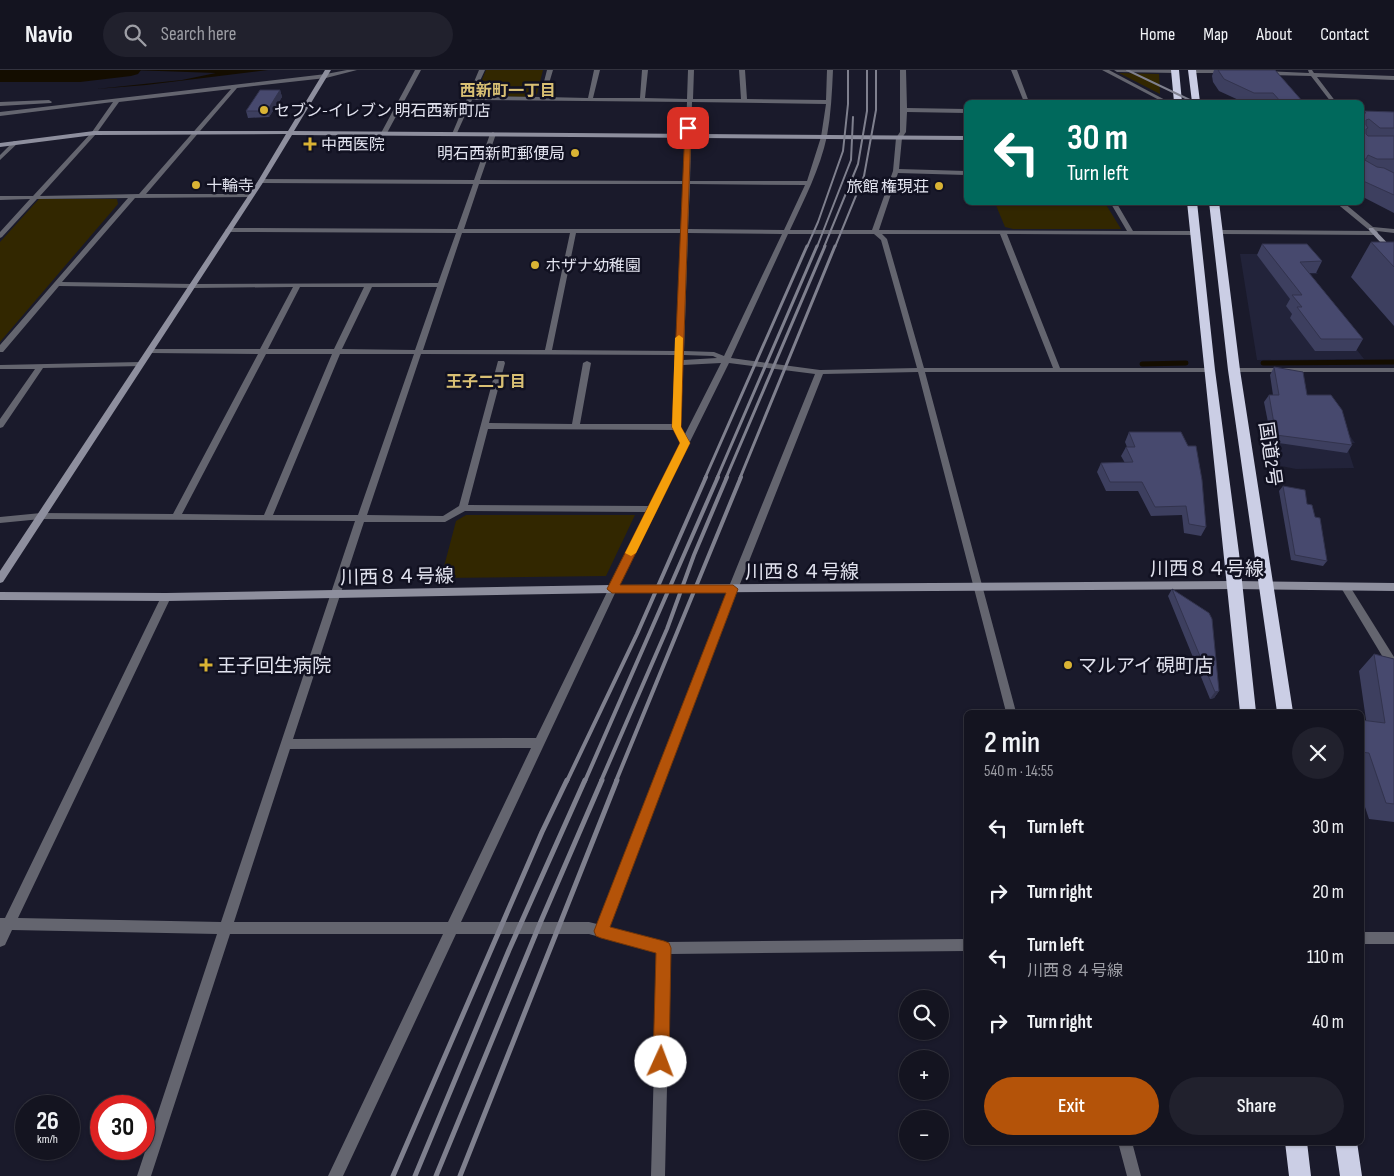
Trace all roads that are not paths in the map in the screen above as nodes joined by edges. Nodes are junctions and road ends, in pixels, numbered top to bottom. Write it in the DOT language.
graph roads {
  1 [pos="354,70"];
  2 [pos="418,70"];
  3 [pos="482,70"];
  4 [pos="550,70"];
  5 [pos="597,70"];
  6 [pos="645,70"];
  7 [pos="691,70"];
  8 [pos="742,70"];
  9 [pos="830,70"];
  10 [pos="903,70"];
  11 [pos="1014,70"];
  12 [pos="1105,70"];
  13 [pos="1116,70"];
  14 [pos="1138,70"];
  15 [pos="1175,70"];
  16 [pos="1192,70"];
  17 [pos="327,72"];
  18 [pos="1236,72"];
  19 [pos="1255,72"];
  20 [pos="1311,72"];
  21 [pos="1380,73"];
  22 [pos="1394,78"];
  23 [pos="234,86"];
  24 [pos="469,98"];
  25 [pos="118,99"];
  26 [pos="542,99"];
  27 [pos="590,100"];
  28 [pos="642,100"];
  29 [pos="1026,100"];
  30 [pos="1162,100"];
  31 [pos="1178,100"];
  32 [pos="1197,100"];
  33 [pos="1332,100"];
  34 [pos="103,101"];
  35 [pos="690,101"];
  36 [pos="744,101"];
  37 [pos="829,102"];
  38 [pos="0,104"];
  39 [pos="904,110"];
  40 [pos="964,111"];
  41 [pos="0,114"];
  42 [pos="195,132"];
  43 [pos="292,132"];
  44 [pos="94,133"];
  45 [pos="384,133"];
  46 [pos="454,133"];
  47 [pos="493,134"];
  48 [pos="687,135"];
  49 [pos="824,137"];
  50 [pos="899,138"];
  51 [pos="964,138"];
  52 [pos="16,142"];
  53 [pos="0,144"];
  54 [pos="0,158"];
  55 [pos="896,171"];
  56 [pos="964,173"];
  57 [pos="476,180"];
  58 [pos="262,181"];
  59 [pos="687,182"];
  60 [pos="808,183"];
  61 [pos="37,196"];
  62 [pos="137,196"];
  63 [pos="251,196"];
  64 [pos="0,198"];
  65 [pos="1115,205"];
  66 [pos="1192,205"];
  67 [pos="1215,205"];
  68 [pos="1342,205"];
  69 [pos="228,230"];
  70 [pos="459,231"];
  71 [pos="875,231"];
  72 [pos="1373,231"];
  73 [pos="1394,231"];
  74 [pos="573,232"];
  75 [pos="684,232"];
  76 [pos="786,232"];
  77 [pos="1220,232"];
  78 [pos="1004,233"];
  79 [pos="1195,233"];
  80 [pos="1132,234"];
  81 [pos="0,236"];
  82 [pos="1394,254"];
  83 [pos="58,284"];
  84 [pos="298,285"];
  85 [pos="369,285"];
  86 [pos="440,285"];
  87 [pos="193,286"];
  88 [pos="0,350"];
  89 [pos="150,351"];
  90 [pos="264,351"];
  91 [pos="337,352"];
  92 [pos="417,352"];
  93 [pos="548,352"];
  94 [pos="678,353"];
  95 [pos="726,360"];
  96 [pos="501,363"];
  97 [pos="587,363"];
  98 [pos="678,363"];
  99 [pos="140,364"];
  100 [pos="42,366"];
  101 [pos="0,367"];
  102 [pos="1057,369"];
  103 [pos="921,370"];
  104 [pos="1209,370"];
  105 [pos="1234,370"];
  106 [pos="1394,370"];
  107 [pos="820,372"];
  108 [pos="0,425"];
  109 [pos="484,426"];
  110 [pos="576,426"];
  111 [pos="676,427"];
  112 [pos="685,443"];
  113 [pos="463,508"];
  114 [pos="653,508"];
  115 [pos="41,516"];
  116 [pos="176,517"];
  117 [pos="267,517"];
  118 [pos="0,520"];
  119 [pos="361,520"];
  120 [pos="0,579"];
  121 [pos="1234,584"];
  122 [pos="1266,586"];
  123 [pos="977,587"];
  124 [pos="1346,588"];
  125 [pos="1394,588"];
  126 [pos="612,589"];
  127 [pos="733,589"];
  128 [pos="334,594"];
  129 [pos="0,596"];
  130 [pos="166,597"];
  131 [pos="1394,666"];
  132 [pos="1010,710"];
  133 [pos="1248,710"];
  134 [pos="1285,710"];
  135 [pos="540,743"];
  136 [pos="286,744"];
  137 [pos="4,924"];
  138 [pos="225,928"];
  139 [pos="454,928"];
  140 [pos="601,931"];
  141 [pos="1364,938"];
  142 [pos="1394,938"];
  143 [pos="0,941"];
  144 [pos="964,945"];
  145 [pos="664,948"];
  146 [pos="1126,1145"];
  147 [pos="1296,1145"];
  148 [pos="1346,1145"];
  149 [pos="144,1176"];
  150 [pos="335,1176"];
  151 [pos="658,1176"];
  152 [pos="1134,1176"];
  153 [pos="1300,1176"];
  154 [pos="1351,1176"];
  1 -- 17 [label="street"];
  2 -- 45 [label="street"];
  3 -- 24 [label="street"];
  4 -- 26 [label="street"];
  5 -- 27 [label="street"];
  6 -- 28 [label="street"];
  7 -- 35 [label="street"];
  8 -- 36 [label="street"];
  9 -- 37 [label="street"];
  10 -- 39 [label="street"];
  11 -- 29 [label="street"];
  12 -- 30 [label="street"];
  13 -- 14 [label="street"];
  14 -- 15 [label="street"];
  15 -- 31 [label="highway"];
  16 -- 18 [label="street"];
  16 -- 32 [label="highway"];
  17 -- 23 [label="street"];
  17 -- 43 [label="street"];
  19 -- 20 [label="street"];
  20 -- 21 [label="street"];
  20 -- 33 [label="street"];
  21 -- 22 [label="street"];
  23 -- 25 [label="street"];
  23 -- 42 [label="street"];
  24 -- 26 [label="street"];
  24 -- 46 [label="street"];
  25 -- 34 [label="street"];
  25 -- 44 [label="street"];
  26 -- 27 [label="street"];
  27 -- 28 [label="street"];
  28 -- 35 [label="street"];
  34 -- 38 [label="street"];
  34 -- 41 [label="street"];
  35 -- 36 [label="street"];
  35 -- 48 [label="street"];
  36 -- 37 [label="street"];
  37 -- 49 [label="street"];
  39 -- 40 [label="street"];
  39 -- 50 [label="street"];
  42 -- 43 [label="street"];
  42 -- 44 [label="street"];
  42 -- 62 [label="street"];
  43 -- 45 [label="street"];
  43 -- 58 [label="street"];
  44 -- 52 [label="street"];
  44 -- 61 [label="street"];
  45 -- 46 [label="street"];
  46 -- 47 [label="street"];
  47 -- 48 [label="street"];
  47 -- 57 [label="street"];
  48 -- 49 [label="street"];
  48 -- 59 [label="street"];
  49 -- 50 [label="street"];
  49 -- 60 [label="street"];
  50 -- 51 [label="street"];
  50 -- 55 [label="street"];
  52 -- 53 [label="street"];
  52 -- 54 [label="street"];
  55 -- 56 [label="street"];
  55 -- 71 [label="street"];
  57 -- 58 [label="street"];
  57 -- 59 [label="street"];
  57 -- 70 [label="street"];
  58 -- 63 [label="street"];
  59 -- 60 [label="street"];
  59 -- 75 [label="street"];
  60 -- 76 [label="street"];
  61 -- 62 [label="street"];
  61 -- 64 [label="street"];
  61 -- 81 [label="street"];
  62 -- 63 [label="street"];
  62 -- 83 [label="street"];
  63 -- 69 [label="street"];
  65 -- 80 [label="street"];
  66 -- 79 [label="highway"];
  67 -- 77 [label="highway, 国道2号"];
  68 -- 72 [label="street"];
  69 -- 70 [label="street"];
  69 -- 87 [label="street"];
  70 -- 74 [label="street"];
  70 -- 86 [label="street"];
  71 -- 76 [label="street"];
  71 -- 78 [label="street"];
  71 -- 103 [label="street"];
  72 -- 73 [label="street"];
  72 -- 77 [label="street"];
  72 -- 82 [label="street"];
  74 -- 75 [label="street"];
  74 -- 93 [label="street"];
  75 -- 76 [label="street"];
  75 -- 94 [label="street"];
  76 -- 95 [label="street"];
  77 -- 105 [label="highway, 国道2号"];
  78 -- 80 [label="street"];
  78 -- 102 [label="street"];
  79 -- 80 [label="street"];
  79 -- 104 [label="highway"];
  83 -- 87 [label="street"];
  83 -- 88 [label="street"];
  84 -- 85 [label="street"];
  84 -- 87 [label="street"];
  84 -- 90 [label="street"];
  85 -- 86 [label="street"];
  85 -- 91 [label="street"];
  86 -- 92 [label="street"];
  87 -- 89 [label="street"];
  89 -- 90 [label="street"];
  89 -- 99 [label="street"];
  90 -- 91 [label="street"];
  90 -- 116 [label="street"];
  91 -- 92 [label="street"];
  91 -- 117 [label="street"];
  92 -- 93 [label="street"];
  92 -- 119 [label="street"];
  93 -- 94 [label="street"];
  94 -- 95 [label="street"];
  94 -- 98 [label="street"];
  95 -- 98 [label="street"];
  95 -- 107 [label="street"];
  95 -- 112 [label="street"];
  96 -- 109 [label="street"];
  97 -- 110 [label="street"];
  98 -- 111 [label="street"];
  99 -- 100 [label="street"];
  99 -- 115 [label="street"];
  100 -- 101 [label="street"];
  100 -- 108 [label="street"];
  102 -- 103 [label="street"];
  102 -- 104 [label="street"];
  103 -- 107 [label="street"];
  103 -- 123 [label="street"];
  104 -- 121 [label="highway"];
  105 -- 106 [label="street"];
  105 -- 122 [label="highway, 国道2号"];
  107 -- 127 [label="street"];
  109 -- 110 [label="street"];
  109 -- 113 [label="street"];
  110 -- 111 [label="street"];
  111 -- 112 [label="street"];
  112 -- 114 [label="street"];
  113 -- 114 [label="street"];
  113 -- 119 [label="street"];
  114 -- 126 [label="street"];
  115 -- 116 [label="street"];
  115 -- 118 [label="street"];
  115 -- 120 [label="street"];
  116 -- 117 [label="street"];
  117 -- 119 [label="street"];
  119 -- 128 [label="street"];
  121 -- 122 [label="street, 川西８４号線"];
  121 -- 123 [label="street, 川西８４号線"];
  121 -- 133 [label="highway"];
  122 -- 124 [label="street, 川西８４号線"];
  122 -- 134 [label="highway, 国道2号"];
  123 -- 127 [label="street, 川西８４号線"];
  123 -- 132 [label="street"];
  124 -- 125 [label="street, 川西８４号線"];
  124 -- 131 [label="street"];
  126 -- 127 [label="street, 川西８４号線"];
  126 -- 128 [label="street, 川西８４号線"];
  126 -- 135 [label="street"];
  127 -- 140 [label="street"];
  128 -- 130 [label="street, 川西８４号線"];
  128 -- 136 [label="street"];
  129 -- 130 [label="street, 川西８４号線"];
  130 -- 137 [label="street"];
  135 -- 136 [label="street"];
  135 -- 139 [label="street"];
  136 -- 138 [label="street"];
  137 -- 138 [label="street"];
  137 -- 143 [label="street"];
  138 -- 139 [label="street"];
  138 -- 149 [label="street"];
  139 -- 140 [label="street"];
  139 -- 150 [label="street"];
  140 -- 145 [label="street"];
  141 -- 142 [label="street"];
  144 -- 145 [label="street"];
  145 -- 151 [label="street"];
  146 -- 152 [label="street"];
  147 -- 153 [label="highway"];
  148 -- 154 [label="highway"];
}
